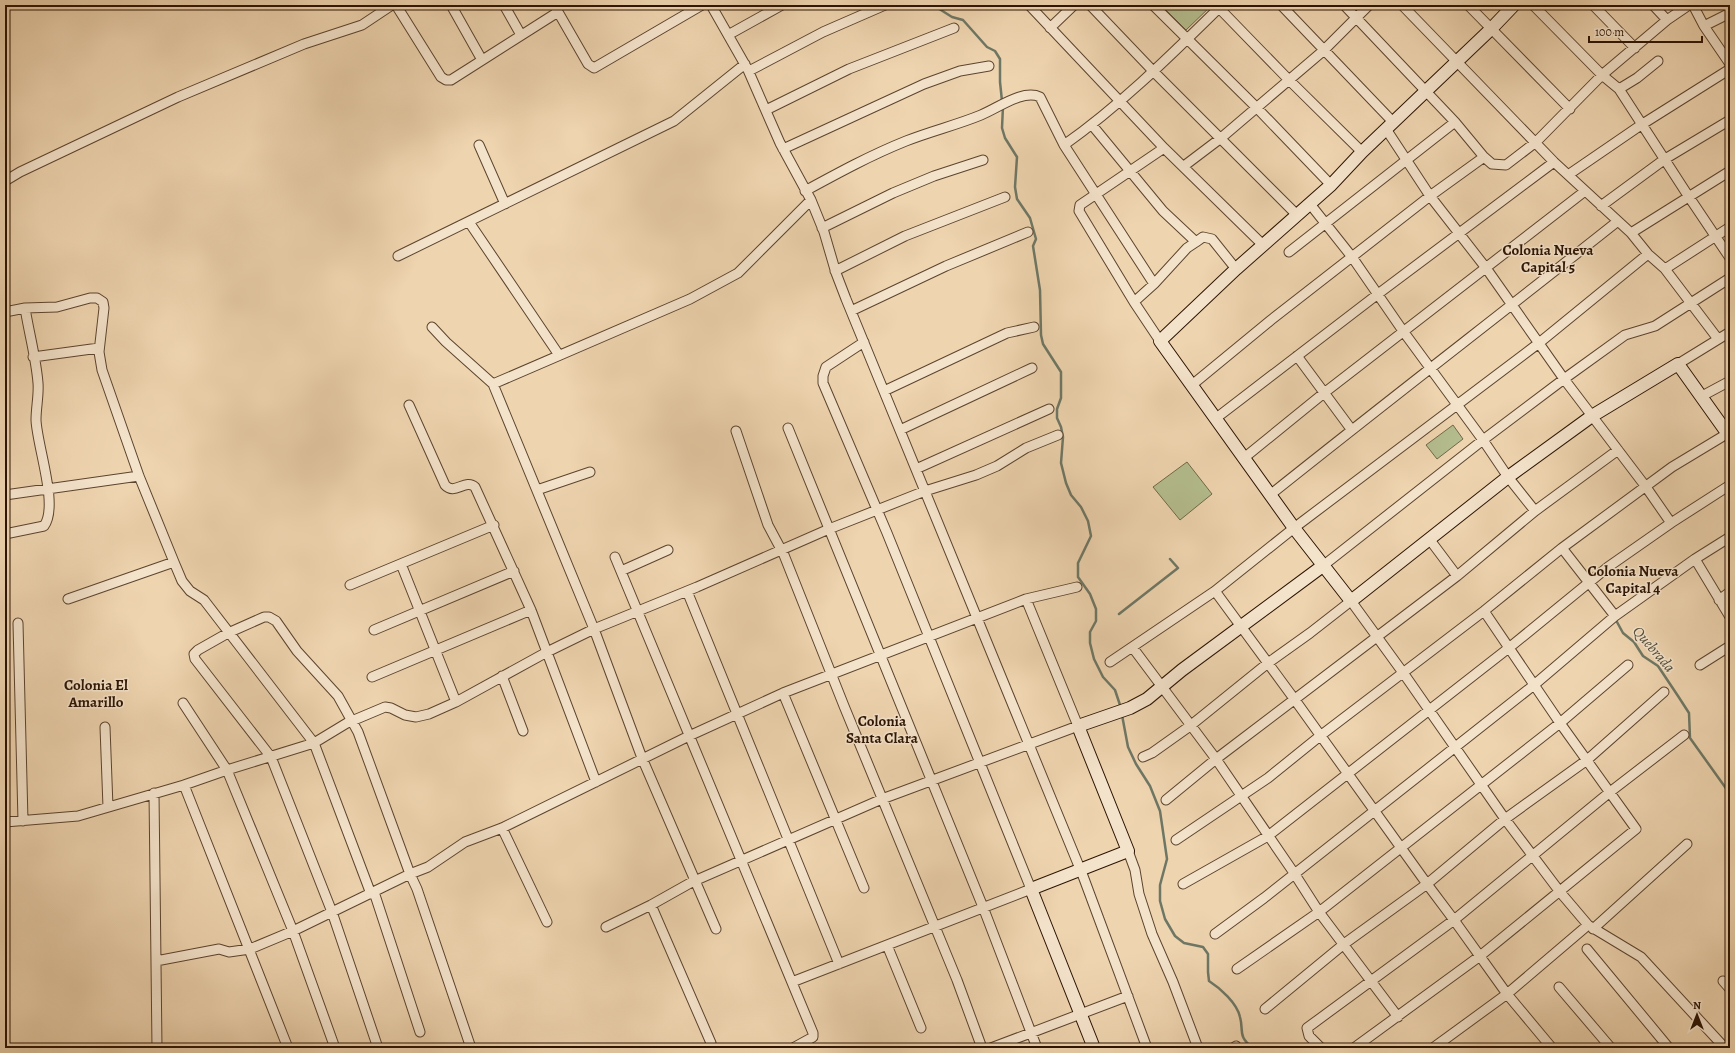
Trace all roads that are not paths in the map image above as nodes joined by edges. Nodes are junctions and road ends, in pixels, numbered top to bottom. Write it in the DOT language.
graph roads {
  1 [pos="392,5"];
  2 [pos="396,5"];
  3 [pos="451,5"];
  4 [pos="504,5"];
  5 [pos="702,5"];
  6 [pos="711,5"];
  7 [pos="782,5"];
  8 [pos="885,5"];
  9 [pos="1029,5"];
  10 [pos="1074,5"];
  11 [pos="1090,5"];
  12 [pos="1153,5"];
  13 [pos="1281,5"];
  14 [pos="1344,5"];
  15 [pos="1369,5"];
  16 [pos="1402,5"];
  17 [pos="1468,5"];
  18 [pos="1514,5"];
  19 [pos="1533,5"];
  20 [pos="1593,5"];
  21 [pos="1653,5"];
  22 [pos="1689,5"];
  23 [pos="1693,5"];
  24 [pos="1221,6"];
  25 [pos="556,8"];
  26 [pos="1730,13"];
  27 [pos="1356,17"];
  28 [pos="1668,20"];
  29 [pos="1704,26"];
  30 [pos="954,28"];
  31 [pos="1050,28"];
  32 [pos="1491,29"];
  33 [pos="521,35"];
  34 [pos="728,35"];
  35 [pos="1187,40"];
  36 [pos="1635,48"];
  37 [pos="1323,51"];
  38 [pos="482,60"];
  39 [pos="1658,61"];
  40 [pos="1456,62"];
  41 [pos="1730,64"];
  42 [pos="990,66"];
  43 [pos="747,68"];
  44 [pos="1730,69"];
  45 [pos="1154,72"];
  46 [pos="1602,75"];
  47 [pos="1288,79"];
  48 [pos="1619,89"];
  49 [pos="1426,91"];
  50 [pos="1119,101"];
  51 [pos="1256,107"];
  52 [pos="766,110"];
  53 [pos="1570,110"];
  54 [pos="1730,120"];
  55 [pos="1455,122"];
  56 [pos="1092,125"];
  57 [pos="1390,125"];
  58 [pos="1641,125"];
  59 [pos="1221,138"];
  60 [pos="1536,142"];
  61 [pos="479,145"];
  62 [pos="1064,145"];
  63 [pos="1164,148"];
  64 [pos="783,149"];
  65 [pos="1362,152"];
  66 [pos="1484,156"];
  67 [pos="1665,159"];
  68 [pos="983,160"];
  69 [pos="1407,161"];
  70 [pos="1554,162"];
  71 [pos="1184,166"];
  72 [pos="1130,170"];
  73 [pos="1730,171"];
  74 [pos="1568,175"];
  75 [pos="5,181"];
  76 [pos="1331,185"];
  77 [pos="805,191"];
  78 [pos="1585,191"];
  79 [pos="1096,194"];
  80 [pos="1430,196"];
  81 [pos="1688,196"];
  82 [pos="1005,197"];
  83 [pos="811,200"];
  84 [pos="505,204"];
  85 [pos="1310,204"];
  86 [pos="1601,206"];
  87 [pos="1297,215"];
  88 [pos="1618,221"];
  89 [pos="469,222"];
  90 [pos="1325,224"];
  91 [pos="1730,227"];
  92 [pos="822,228"];
  93 [pos="1028,232"];
  94 [pos="1459,233"];
  95 [pos="1631,233"];
  96 [pos="1715,236"];
  97 [pos="1196,242"];
  98 [pos="1263,246"];
  99 [pos="1289,252"];
  100 [pos="1648,254"];
  101 [pos="398,256"];
  102 [pos="1352,258"];
  103 [pos="1730,258"];
  104 [pos="1486,268"];
  105 [pos="1236,269"];
  106 [pos="1665,269"];
  107 [pos="835,271"];
  108 [pos="1730,278"];
  109 [pos="1154,284"];
  110 [pos="1378,294"];
  111 [pos="1134,302"];
  112 [pos="1691,302"];
  113 [pos="1512,305"];
  114 [pos="25,308"];
  115 [pos="851,311"];
  116 [pos="5,312"];
  117 [pos="432,326"];
  118 [pos="1034,327"];
  119 [pos="1403,331"];
  120 [pos="1730,332"];
  121 [pos="1718,339"];
  122 [pos="1160,341"];
  123 [pos="864,342"];
  124 [pos="1539,343"];
  125 [pos="99,348"];
  126 [pos="559,355"];
  127 [pos="1297,356"];
  128 [pos="33,357"];
  129 [pos="1678,364"];
  130 [pos="1032,368"];
  131 [pos="1430,368"];
  132 [pos="1564,379"];
  133 [pos="1730,381"];
  134 [pos="493,384"];
  135 [pos="1192,386"];
  136 [pos="884,391"];
  137 [pos="1324,393"];
  138 [pos="1702,396"];
  139 [pos="409,405"];
  140 [pos="1457,405"];
  141 [pos="1049,409"];
  142 [pos="1592,416"];
  143 [pos="1215,419"];
  144 [pos="788,428"];
  145 [pos="900,430"];
  146 [pos="1351,430"];
  147 [pos="736,431"];
  148 [pos="1729,434"];
  149 [pos="1058,435"];
  150 [pos="1483,440"];
  151 [pos="1618,450"];
  152 [pos="1244,458"];
  153 [pos="916,469"];
  154 [pos="590,472"];
  155 [pos="139,476"];
  156 [pos="1508,477"];
  157 [pos="1730,485"];
  158 [pos="1646,487"];
  159 [pos="48,489"];
  160 [pos="537,490"];
  161 [pos="926,491"];
  162 [pos="1270,494"];
  163 [pos="5,496"];
  164 [pos="878,510"];
  165 [pos="1535,511"];
  166 [pos="1671,523"];
  167 [pos="494,525"];
  168 [pos="1294,528"];
  169 [pos="829,529"];
  170 [pos="5,534"];
  171 [pos="1730,537"];
  172 [pos="1430,540"];
  173 [pos="1562,548"];
  174 [pos="668,550"];
  175 [pos="782,551"];
  176 [pos="615,557"];
  177 [pos="1695,559"];
  178 [pos="174,562"];
  179 [pos="401,564"];
  180 [pos="1324,565"];
  181 [pos="514,571"];
  182 [pos="621,571"];
  183 [pos="1457,576"];
  184 [pos="1588,583"];
  185 [pos="350,585"];
  186 [pos="1077,587"];
  187 [pos="687,591"];
  188 [pos="1216,591"];
  189 [pos="1730,592"];
  190 [pos="68,598"];
  191 [pos="1026,599"];
  192 [pos="1719,600"];
  193 [pos="1351,601"];
  194 [pos="420,610"];
  195 [pos="531,610"];
  196 [pos="637,610"];
  197 [pos="1484,611"];
  198 [pos="1615,616"];
  199 [pos="1730,617"];
  200 [pos="977,618"];
  201 [pos="18,623"];
  202 [pos="1242,626"];
  203 [pos="594,628"];
  204 [pos="374,630"];
  205 [pos="228,633"];
  206 [pos="928,637"];
  207 [pos="1377,638"];
  208 [pos="1730,646"];
  209 [pos="1510,647"];
  210 [pos="1133,648"];
  211 [pos="435,650"];
  212 [pos="547,652"];
  213 [pos="880,656"];
  214 [pos="1110,662"];
  215 [pos="1268,663"];
  216 [pos="1628,665"];
  217 [pos="1700,665"];
  218 [pos="1404,674"];
  219 [pos="832,675"];
  220 [pos="502,676"];
  221 [pos="372,677"];
  222 [pos="1534,685"];
  223 [pos="1163,688"];
  224 [pos="1664,692"];
  225 [pos="783,693"];
  226 [pos="1295,700"];
  227 [pos="456,702"];
  228 [pos="183,703"];
  229 [pos="1428,710"];
  230 [pos="737,714"];
  231 [pos="353,722"];
  232 [pos="1560,723"];
  233 [pos="1078,726"];
  234 [pos="1190,726"];
  235 [pos="105,727"];
  236 [pos="522,731"];
  237 [pos="1684,735"];
  238 [pos="689,736"];
  239 [pos="1320,736"];
  240 [pos="314,743"];
  241 [pos="1029,744"];
  242 [pos="1454,748"];
  243 [pos="271,757"];
  244 [pos="1143,757"];
  245 [pos="642,759"];
  246 [pos="1216,759"];
  247 [pos="1587,760"];
  248 [pos="980,763"];
  249 [pos="227,770"];
  250 [pos="1348,774"];
  251 [pos="931,781"];
  252 [pos="596,782"];
  253 [pos="1481,784"];
  254 [pos="184,785"];
  255 [pos="1610,792"];
  256 [pos="154,793"];
  257 [pos="1242,797"];
  258 [pos="882,799"];
  259 [pos="1166,800"];
  260 [pos="108,807"];
  261 [pos="1374,810"];
  262 [pos="1505,819"];
  263 [pos="835,820"];
  264 [pos="23,821"];
  265 [pos="5,822"];
  266 [pos="502,828"];
  267 [pos="1268,836"];
  268 [pos="788,840"];
  269 [pos="1176,840"];
  270 [pos="1687,844"];
  271 [pos="1400,848"];
  272 [pos="1128,851"];
  273 [pos="1533,856"];
  274 [pos="741,861"];
  275 [pos="1080,869"];
  276 [pos="1294,873"];
  277 [pos="410,874"];
  278 [pos="695,881"];
  279 [pos="1183,884"];
  280 [pos="1427,884"];
  281 [pos="864,888"];
  282 [pos="1031,889"];
  283 [pos="1560,892"];
  284 [pos="372,893"];
  285 [pos="651,905"];
  286 [pos="983,908"];
  287 [pos="332,912"];
  288 [pos="1319,912"];
  289 [pos="1454,920"];
  290 [pos="547,922"];
  291 [pos="935,926"];
  292 [pos="606,927"];
  293 [pos="1590,927"];
  294 [pos="716,929"];
  295 [pos="293,931"];
  296 [pos="1215,934"];
  297 [pos="1344,944"];
  298 [pos="887,945"];
  299 [pos="250,949"];
  300 [pos="1586,949"];
  301 [pos="1480,956"];
  302 [pos="156,961"];
  303 [pos="839,964"];
  304 [pos="1237,969"];
  305 [pos="1370,981"];
  306 [pos="1723,981"];
  307 [pos="792,982"];
  308 [pos="1559,987"];
  309 [pos="1730,989"];
  310 [pos="1507,994"];
  311 [pos="1128,996"];
  312 [pos="1265,1009"];
  313 [pos="1080,1014"];
  314 [pos="1398,1018"];
  315 [pos="921,1028"];
  316 [pos="420,1032"];
  317 [pos="1031,1033"];
  318 [pos="711,1044"];
  319 [pos="157,1048"];
  320 [pos="288,1048"];
  321 [pos="335,1048"];
  322 [pos="378,1048"];
  323 [pos="471,1048"];
  324 [pos="793,1048"];
  325 [pos="982,1048"];
  326 [pos="991,1048"];
  327 [pos="1037,1048"];
  328 [pos="1094,1048"];
  329 [pos="1147,1048"];
  330 [pos="1198,1048"];
  331 [pos="1321,1048"];
  332 [pos="1354,1048"];
  333 [pos="1434,1048"];
  334 [pos="1552,1048"];
  335 [pos="1611,1048"];
  336 [pos="1669,1048"];
  337 [pos="1725,1048"];
  1 -- 75 [label="street"];
  2 -- 38 [label="street"];
  3 -- 38 [label="street"];
  4 -- 33 [label="street"];
  5 -- 25 [label="street"];
  6 -- 34 [label="street"];
  7 -- 34 [label="street"];
  8 -- 43 [label="street"];
  9 -- 31 [label="street"];
  10 -- 31 [label="street"];
  11 -- 45 [label="street"];
  12 -- 35 [label="street"];
  13 -- 37 [label="street"];
  14 -- 27 [label="street"];
  15 -- 27 [label="street"];
  16 -- 40 [label="street"];
  17 -- 32 [label="street"];
  18 -- 32 [label="street"];
  19 -- 46 [label="street"];
  20 -- 36 [label="street"];
  21 -- 28 [label="street"];
  22 -- 28 [label="street"];
  23 -- 29 [label="street"];
  24 -- 35 [label="street"];
  24 -- 47 [label="street"];
  25 -- 33 [label="street"];
  26 -- 29 [label="street"];
  27 -- 37 [label="street"];
  27 -- 49 [label="street"];
  28 -- 36 [label="street"];
  29 -- 41 [label="street"];
  30 -- 52 [label="street"];
  31 -- 50 [label="street"];
  32 -- 40 [label="street"];
  32 -- 53 [label="street"];
  33 -- 38 [label="street"];
  34 -- 43 [label="street"];
  35 -- 45 [label="street"];
  35 -- 51 [label="street"];
  36 -- 46 [label="street"];
  37 -- 47 [label="street"];
  37 -- 57 [label="street"];
  39 -- 48 [label="street"];
  40 -- 49 [label="street"];
  40 -- 60 [label="street"];
  42 -- 64 [label="street"];
  43 -- 52 [label="street"];
  43 -- 84 [label="street"];
  44 -- 58 [label="street"];
  45 -- 50 [label="street"];
  45 -- 59 [label="street"];
  46 -- 48 [label="street"];
  46 -- 53 [label="street"];
  47 -- 51 [label="street"];
  47 -- 65 [label="street"];
  48 -- 58 [label="street"];
  49 -- 55 [label="street"];
  49 -- 57 [label="street"];
  50 -- 56 [label="street"];
  50 -- 63 [label="street"];
  51 -- 59 [label="street"];
  51 -- 76 [label="street"];
  52 -- 64 [label="street"];
  53 -- 60 [label="street"];
  54 -- 67 [label="street"];
  55 -- 66 [label="street"];
  55 -- 69 [label="street"];
  56 -- 62 [label="street"];
  56 -- 72 [label="street"];
  57 -- 65 [label="street"];
  57 -- 69 [label="street"];
  58 -- 67 [label="street"];
  58 -- 74 [label="street"];
  59 -- 71 [label="street"];
  59 -- 87 [label="street"];
  60 -- 66 [label="street"];
  60 -- 70 [label="street"];
  61 -- 84 [label="street"];
  62 -- 77 [label="street"];
  62 -- 79 [label="street"];
  63 -- 71 [label="street"];
  63 -- 72 [label="street"];
  64 -- 77 [label="street"];
  65 -- 76 [label="street"];
  66 -- 80 [label="street"];
  67 -- 81 [label="street"];
  67 -- 86 [label="street"];
  68 -- 92 [label="street"];
  69 -- 80 [label="street"];
  69 -- 90 [label="street"];
  70 -- 74 [label="street"];
  70 -- 94 [label="street"];
  71 -- 98 [label="street"];
  72 -- 79 [label="street"];
  72 -- 97 [label="street"];
  73 -- 81 [label="street"];
  74 -- 78 [label="street"];
  76 -- 85 [label="street"];
  77 -- 83 [label="street"];
  78 -- 86 [label="street"];
  78 -- 104 [label="street"];
  79 -- 109 [label="street"];
  79 -- 111 [label="street"];
  80 -- 94 [label="street"];
  80 -- 102 [label="street"];
  81 -- 95 [label="street"];
  81 -- 96 [label="street"];
  82 -- 107 [label="street"];
  83 -- 92 [label="street"];
  83 -- 126 [label="street"];
  84 -- 89 [label="street"];
  85 -- 87 [label="street"];
  85 -- 90 [label="street"];
  86 -- 88 [label="street"];
  87 -- 98 [label="street"];
  88 -- 95 [label="street"];
  88 -- 113 [label="street"];
  89 -- 101 [label="street"];
  89 -- 126 [label="street"];
  90 -- 99 [label="street"];
  90 -- 102 [label="street"];
  91 -- 96 [label="street"];
  92 -- 107 [label="street"];
  93 -- 115 [label="street"];
  94 -- 104 [label="street"];
  94 -- 110 [label="street"];
  95 -- 100 [label="street"];
  96 -- 103 [label="street"];
  96 -- 106 [label="street"];
  97 -- 105 [label="street"];
  97 -- 109 [label="street"];
  98 -- 105 [label="street"];
  100 -- 106 [label="street"];
  100 -- 124 [label="street"];
  102 -- 110 [label="street"];
  102 -- 135 [label="street"];
  104 -- 113 [label="street"];
  104 -- 119 [label="street"];
  105 -- 122 [label="street"];
  106 -- 112 [label="street"];
  107 -- 115 [label="street"];
  108 -- 112 [label="street"];
  109 -- 111 [label="street"];
  110 -- 119 [label="street"];
  110 -- 127 [label="street"];
  111 -- 122 [label="street"];
  112 -- 121 [label="street"];
  112 -- 132 [label="street"];
  113 -- 124 [label="street"];
  113 -- 131 [label="street"];
  114 -- 116 [label="street"];
  114 -- 125 [label="street"];
  114 -- 128 [label="street"];
  115 -- 123 [label="street"];
  117 -- 134 [label="street"];
  118 -- 136 [label="street"];
  119 -- 131 [label="street"];
  119 -- 137 [label="street"];
  120 -- 121 [label="street"];
  121 -- 129 [label="street"];
  122 -- 135 [label="street"];
  123 -- 136 [label="street"];
  123 -- 164 [label="street"];
  124 -- 132 [label="street"];
  124 -- 140 [label="street"];
  125 -- 128 [label="street"];
  125 -- 155 [label="street"];
  126 -- 134 [label="street"];
  127 -- 137 [label="street"];
  127 -- 143 [label="street"];
  128 -- 159 [label="street"];
  129 -- 138 [label="street"];
  129 -- 142 [label="street"];
  130 -- 145 [label="street"];
  131 -- 140 [label="street"];
  131 -- 146 [label="street"];
  132 -- 142 [label="street"];
  132 -- 150 [label="street"];
  133 -- 138 [label="street"];
  134 -- 160 [label="street"];
  135 -- 143 [label="street"];
  136 -- 145 [label="street"];
  137 -- 146 [label="street"];
  137 -- 152 [label="street"];
  138 -- 148 [label="street"];
  139 -- 167 [label="street"];
  140 -- 150 [label="street"];
  140 -- 168 [label="street"];
  141 -- 153 [label="street"];
  142 -- 151 [label="street"];
  142 -- 156 [label="street"];
  143 -- 152 [label="street"];
  144 -- 169 [label="street"];
  145 -- 153 [label="street"];
  146 -- 162 [label="street"];
  147 -- 175 [label="street"];
  148 -- 158 [label="street"];
  149 -- 161 [label="street"];
  150 -- 156 [label="street"];
  150 -- 180 [label="street"];
  151 -- 158 [label="street"];
  151 -- 165 [label="street"];
  152 -- 162 [label="street"];
  153 -- 161 [label="street"];
  154 -- 160 [label="street"];
  155 -- 159 [label="street"];
  155 -- 178 [label="street"];
  156 -- 165 [label="street"];
  156 -- 172 [label="street"];
  157 -- 166 [label="street"];
  158 -- 166 [label="street"];
  158 -- 173 [label="street"];
  159 -- 163 [label="street"];
  159 -- 170 [label="street"];
  160 -- 203 [label="street"];
  161 -- 164 [label="street"];
  161 -- 200 [label="street"];
  162 -- 168 [label="street"];
  164 -- 169 [label="street"];
  164 -- 206 [label="street"];
  165 -- 183 [label="street"];
  166 -- 184 [label="street"];
  167 -- 179 [label="street"];
  167 -- 181 [label="street"];
  168 -- 180 [label="street"];
  168 -- 188 [label="street"];
  169 -- 175 [label="street"];
  169 -- 213 [label="street"];
  171 -- 177 [label="street"];
  172 -- 183 [label="street"];
  172 -- 193 [label="street"];
  173 -- 184 [label="street"];
  173 -- 197 [label="street"];
  174 -- 182 [label="street"];
  175 -- 187 [label="street"];
  175 -- 219 [label="street"];
  176 -- 182 [label="street"];
  177 -- 192 [label="street"];
  177 -- 198 [label="street"];
  178 -- 190 [label="street"];
  178 -- 205 [label="street"];
  179 -- 185 [label="street"];
  179 -- 194 [label="street"];
  180 -- 193 [label="street"];
  180 -- 202 [label="street"];
  181 -- 194 [label="street"];
  181 -- 195 [label="street"];
  182 -- 196 [label="street"];
  183 -- 207 [label="street"];
  184 -- 198 [label="street"];
  184 -- 209 [label="street"];
  186 -- 191 [label="street"];
  187 -- 196 [label="street"];
  187 -- 230 [label="street"];
  188 -- 202 [label="street"];
  188 -- 210 [label="street"];
  189 -- 192 [label="street"];
  191 -- 200 [label="street"];
  191 -- 233 [label="street"];
  192 -- 199 [label="street"];
  193 -- 207 [label="street"];
  193 -- 215 [label="street"];
  194 -- 204 [label="street"];
  194 -- 211 [label="street"];
  195 -- 211 [label="street"];
  195 -- 212 [label="street"];
  196 -- 203 [label="street"];
  196 -- 238 [label="street"];
  197 -- 209 [label="street"];
  197 -- 218 [label="street"];
  198 -- 222 [label="street"];
  200 -- 206 [label="street"];
  200 -- 241 [label="street"];
  201 -- 264 [label="street"];
  202 -- 215 [label="street"];
  202 -- 223 [label="street"];
  203 -- 212 [label="street"];
  203 -- 245 [label="street"];
  205 -- 231 [label="street"];
  205 -- 240 [label="street"];
  205 -- 243 [label="street"];
  206 -- 213 [label="street"];
  206 -- 248 [label="street"];
  207 -- 218 [label="street"];
  207 -- 226 [label="street"];
  208 -- 217 [label="street"];
  209 -- 222 [label="street"];
  209 -- 229 [label="street"];
  210 -- 214 [label="street"];
  210 -- 223 [label="street"];
  211 -- 221 [label="street"];
  211 -- 227 [label="street"];
  212 -- 220 [label="street"];
  212 -- 252 [label="street"];
  213 -- 219 [label="street"];
  213 -- 251 [label="street"];
  215 -- 226 [label="street"];
  215 -- 234 [label="street"];
  216 -- 232 [label="street"];
  218 -- 229 [label="street"];
  218 -- 239 [label="street"];
  219 -- 225 [label="street"];
  219 -- 258 [label="street"];
  220 -- 227 [label="street"];
  220 -- 236 [label="street"];
  222 -- 232 [label="street"];
  222 -- 242 [label="street"];
  223 -- 233 [label="street"];
  223 -- 234 [label="street"];
  224 -- 247 [label="street"];
  225 -- 230 [label="street"];
  225 -- 263 [label="street"];
  226 -- 239 [label="street"];
  226 -- 246 [label="street"];
  227 -- 231 [label="street"];
  228 -- 249 [label="street"];
  229 -- 242 [label="street"];
  229 -- 250 [label="street"];
  230 -- 238 [label="street"];
  230 -- 268 [label="street"];
  231 -- 240 [label="street"];
  231 -- 277 [label="street"];
  232 -- 247 [label="street"];
  232 -- 253 [label="street"];
  233 -- 241 [label="street"];
  233 -- 272 [label="street"];
  234 -- 244 [label="street"];
  234 -- 246 [label="street"];
  235 -- 260 [label="street"];
  237 -- 255 [label="street"];
  238 -- 245 [label="street"];
  238 -- 274 [label="street"];
  239 -- 250 [label="street"];
  239 -- 257 [label="street"];
  240 -- 243 [label="street"];
  240 -- 284 [label="street"];
  241 -- 248 [label="street"];
  241 -- 275 [label="street"];
  242 -- 253 [label="street"];
  242 -- 261 [label="street"];
  243 -- 249 [label="street"];
  243 -- 287 [label="street"];
  245 -- 252 [label="street"];
  245 -- 278 [label="street"];
  246 -- 257 [label="street"];
  246 -- 259 [label="street"];
  247 -- 255 [label="street"];
  247 -- 262 [label="street"];
  248 -- 251 [label="street"];
  248 -- 282 [label="street"];
  249 -- 254 [label="street"];
  249 -- 295 [label="street"];
  250 -- 261 [label="street"];
  250 -- 267 [label="street"];
  251 -- 258 [label="street"];
  251 -- 286 [label="street"];
  252 -- 266 [label="street"];
  253 -- 262 [label="street"];
  253 -- 271 [label="street"];
  254 -- 256 [label="street"];
  254 -- 299 [label="street"];
  255 -- 273 [label="street"];
  255 -- 283 [label="street"];
  256 -- 260 [label="street"];
  256 -- 302 [label="street"];
  257 -- 267 [label="street"];
  257 -- 269 [label="street"];
  258 -- 263 [label="street"];
  258 -- 291 [label="street"];
  260 -- 264 [label="street"];
  261 -- 271 [label="street"];
  261 -- 276 [label="street"];
  262 -- 273 [label="street"];
  262 -- 280 [label="street"];
  263 -- 268 [label="street"];
  263 -- 281 [label="street"];
  264 -- 265 [label="street"];
  266 -- 277 [label="street"];
  266 -- 290 [label="street"];
  267 -- 276 [label="street"];
  267 -- 279 [label="street"];
  268 -- 274 [label="street"];
  268 -- 303 [label="street"];
  270 -- 293 [label="street"];
  271 -- 280 [label="street"];
  271 -- 288 [label="street"];
  272 -- 275 [label="street"];
  272 -- 330 [label="street"];
  273 -- 283 [label="street"];
  273 -- 289 [label="street"];
  274 -- 278 [label="street"];
  274 -- 307 [label="street"];
  275 -- 282 [label="street"];
  275 -- 311 [label="street"];
  276 -- 288 [label="street"];
  276 -- 296 [label="street"];
  277 -- 284 [label="street"];
  277 -- 323 [label="street"];
  278 -- 285 [label="street"];
  278 -- 294 [label="street"];
  280 -- 289 [label="street"];
  280 -- 297 [label="street"];
  282 -- 286 [label="street"];
  282 -- 313 [label="street"];
  283 -- 293 [label="street"];
  283 -- 301 [label="street"];
  284 -- 287 [label="street"];
  284 -- 316 [label="street"];
  285 -- 292 [label="street"];
  285 -- 318 [label="street"];
  286 -- 291 [label="street"];
  286 -- 317 [label="street"];
  287 -- 295 [label="street"];
  287 -- 322 [label="street"];
  288 -- 297 [label="street"];
  288 -- 304 [label="street"];
  289 -- 301 [label="street"];
  289 -- 305 [label="street"];
  291 -- 298 [label="street"];
  291 -- 325 [label="street"];
  293 -- 310 [label="street"];
  293 -- 337 [label="street"];
  295 -- 299 [label="street"];
  295 -- 321 [label="street"];
  297 -- 305 [label="street"];
  297 -- 312 [label="street"];
  298 -- 303 [label="street"];
  298 -- 315 [label="street"];
  299 -- 302 [label="street"];
  299 -- 320 [label="street"];
  300 -- 336 [label="street"];
  301 -- 310 [label="street"];
  301 -- 314 [label="street"];
  302 -- 319 [label="street"];
  303 -- 307 [label="street"];
  305 -- 314 [label="street"];
  305 -- 331 [label="street"];
  306 -- 309 [label="street"];
  307 -- 324 [label="street"];
  308 -- 335 [label="street"];
  310 -- 333 [label="street"];
  310 -- 334 [label="street"];
  311 -- 313 [label="street"];
  311 -- 329 [label="street"];
  313 -- 317 [label="street"];
  313 -- 328 [label="street"];
  314 -- 332 [label="street"];
  317 -- 326 [label="street"];
  317 -- 327 [label="street"];
}
